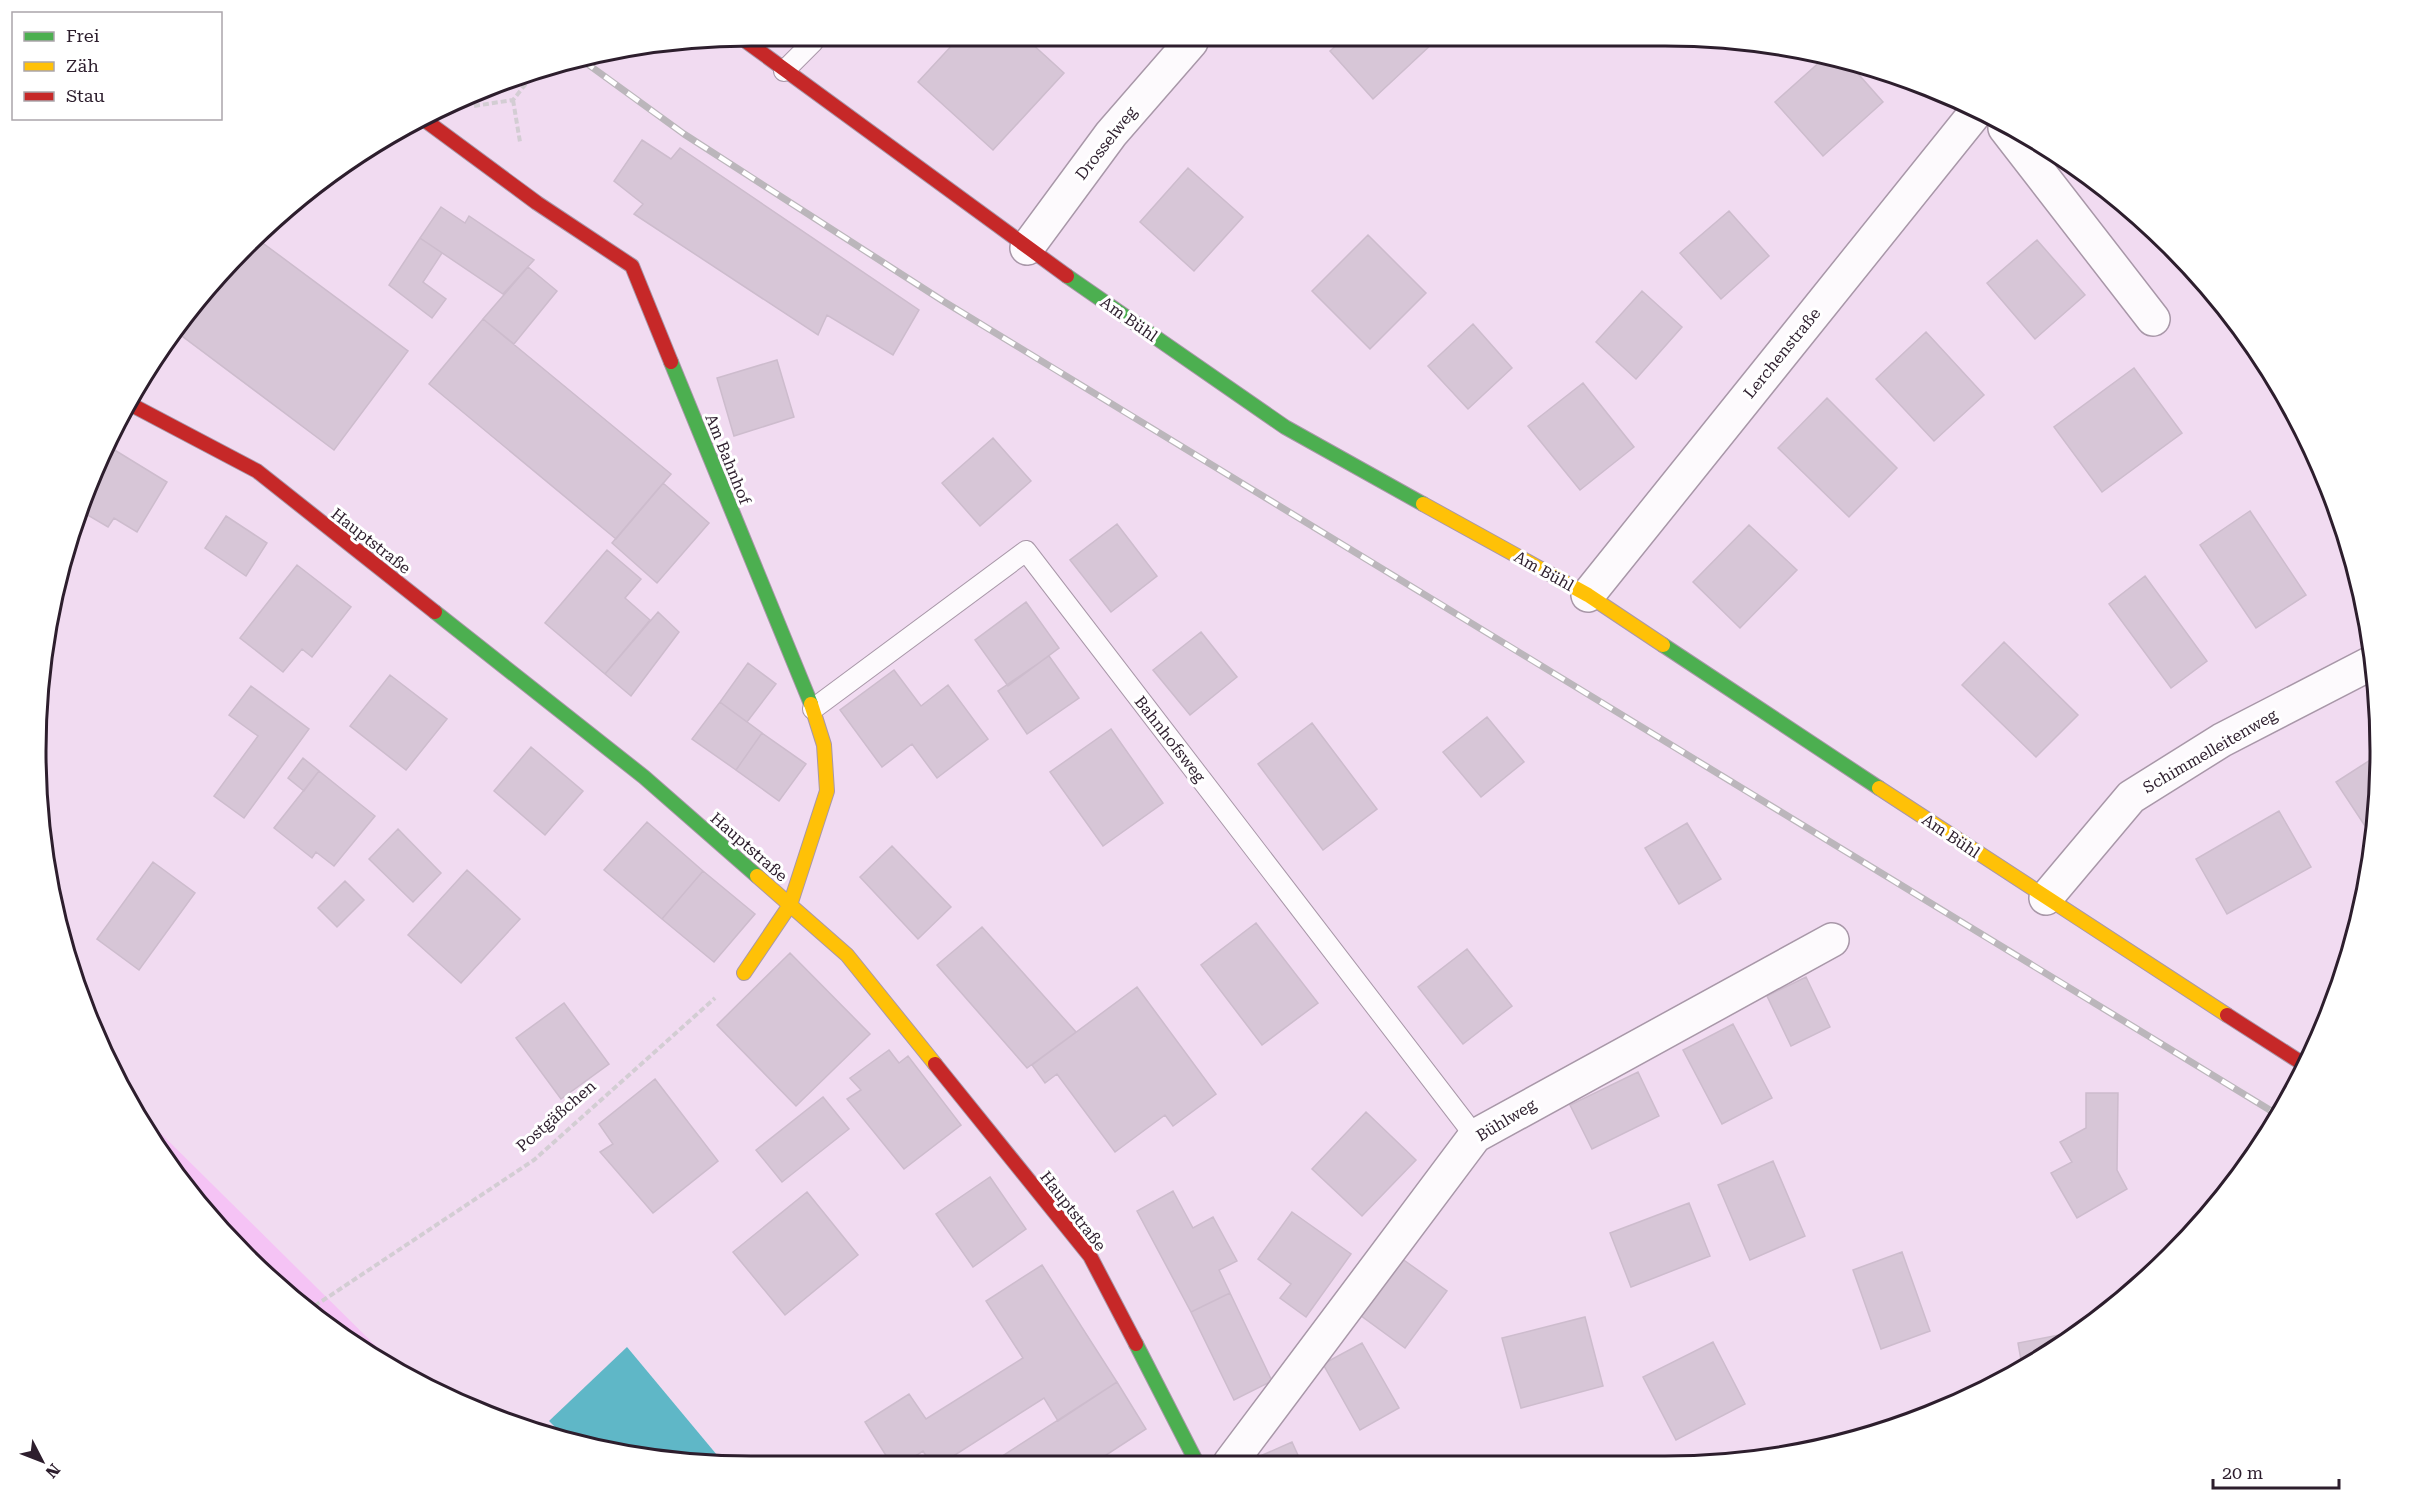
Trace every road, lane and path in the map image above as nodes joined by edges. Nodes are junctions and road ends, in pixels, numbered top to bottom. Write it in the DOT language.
graph roads {
  1 [pos="752,46"];
  2 [pos="809,46"];
  3 [pos="1188,46"];
  4 [pos="784,70"];
  5 [pos="526,84"];
  6 [pos="513,100"];
  7 [pos="477,107"];
  8 [pos="1972,117"];
  9 [pos="430,124"];
  10 [pos="2013,138"];
  11 [pos="520,144"];
  12 [pos="1027,248"];
  13 [pos="2153,319"];
  14 [pos="136,407"];
  15 [pos="1588,595"];
  16 [pos="2365,666"];
  17 [pos="813,709"];
  18 [pos="2046,898"];
  19 [pos="790,905"];
  20 [pos="1832,940"];
  21 [pos="744,973"];
  22 [pos="2299,1061"];
  23 [pos="1475,1136"];
  24 [pos="316,1306"];
  25 [pos="1193,1456"];
  26 [pos="1235,1456"];
  1 -- 4 [label="street, Am Bühl"];
  2 -- 4 [label="lane"];
  3 -- 12 [label="street, Drosselweg"];
  4 -- 12 [label="street, Am Bühl"];
  5 -- 6 [label="path"];
  6 -- 7 [label="path"];
  6 -- 11 [label="path"];
  8 -- 15 [label="street, Lerchenstraße"];
  9 -- 17 [label="street, Am Bahnhof"];
  10 -- 13 [label="street"];
  12 -- 15 [label="street, Am Bühl"];
  14 -- 19 [label="street, Hauptstraße"];
  15 -- 18 [label="street, Am Bühl"];
  16 -- 18 [label="street, Schimmelleitenweg"];
  17 -- 19 [label="street, Am Bahnhof"];
  17 -- 23 [label="lane, Bahnhofsweg"];
  18 -- 22 [label="street, Am Bühl"];
  19 -- 21 [label="street"];
  19 -- 25 [label="street, Hauptstraße"];
  20 -- 23 [label="street, Bühlweg"];
  21 -- 24 [label="path, Postgäßchen"];
  23 -- 26 [label="street, Bühlweg"];
}
